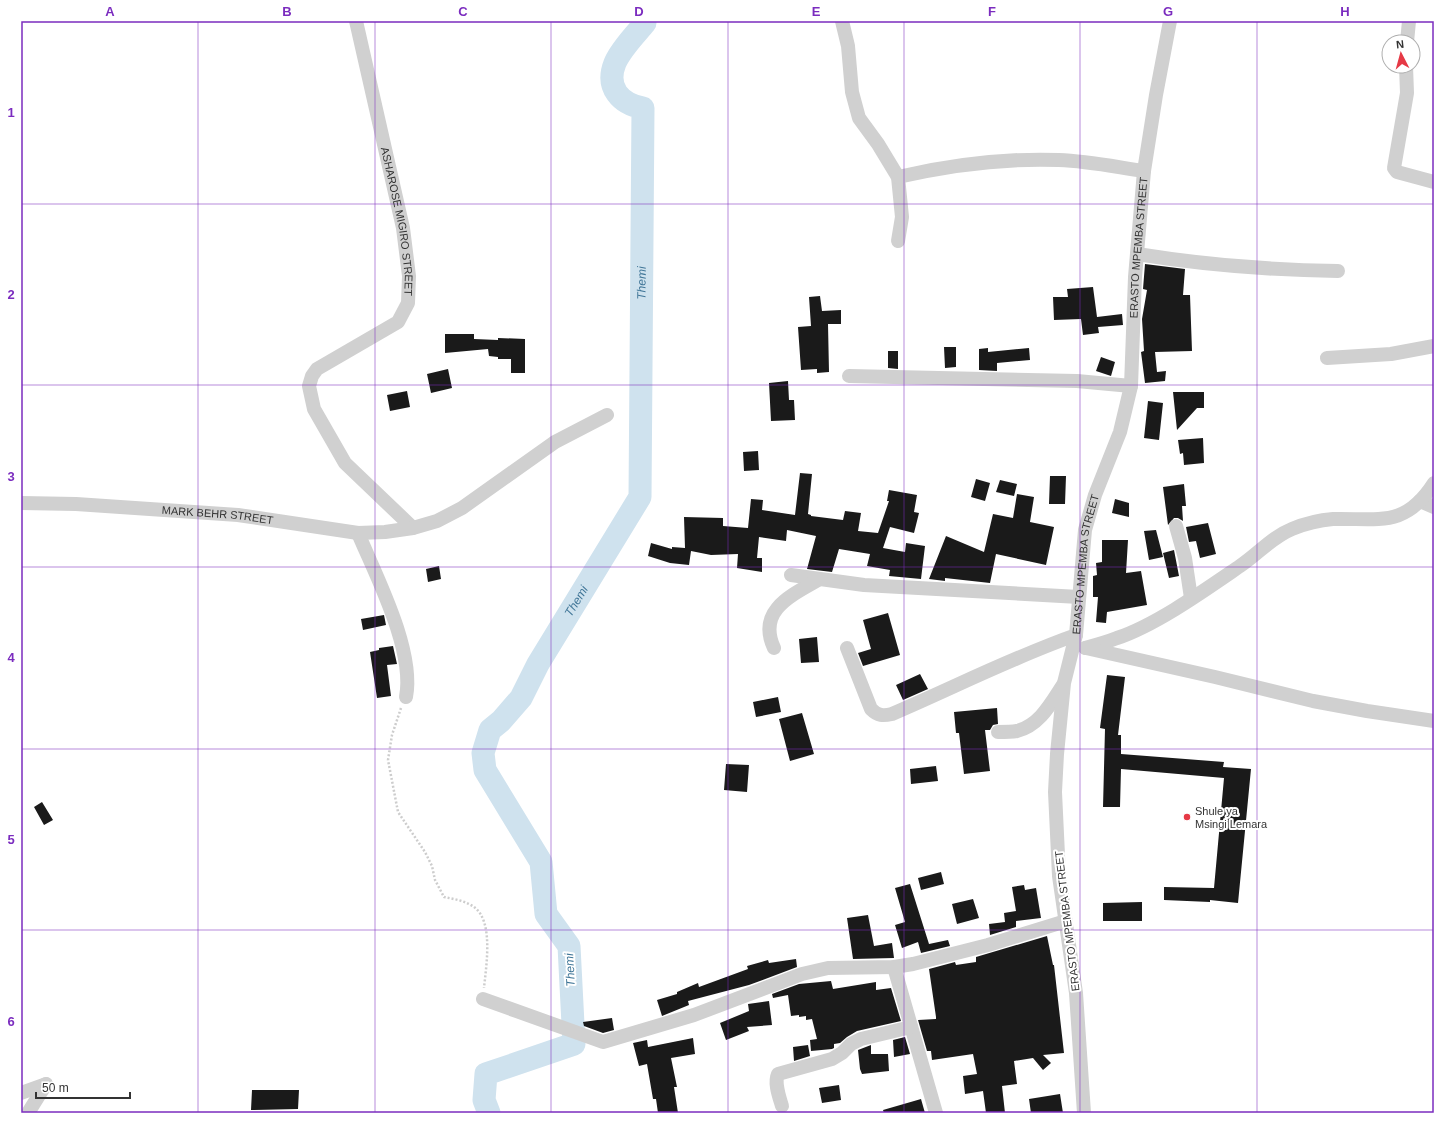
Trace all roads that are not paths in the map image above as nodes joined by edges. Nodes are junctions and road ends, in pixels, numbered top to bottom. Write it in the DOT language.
graph roads {
  1 [pos="356,21"];
  2 [pos="842,21"];
  3 [pos="1170,21"];
  4 [pos="1409,21"];
  5 [pos="1407,34"];
  6 [pos="1406,74"];
  7 [pos="1144,171"];
  8 [pos="898,177"];
  9 [pos="1434,182"];
  10 [pos="898,241"];
  11 [pos="1137,254"];
  12 [pos="1338,271"];
  13 [pos="1434,346"];
  14 [pos="1327,358"];
  15 [pos="849,376"];
  16 [pos="1131,386"];
  17 [pos="607,414"];
  18 [pos="1434,483"];
  19 [pos="1420,501"];
  20 [pos="21,502"];
  21 [pos="1434,507"];
  22 [pos="1176,526"];
  23 [pos="413,528"];
  24 [pos="358,533"];
  25 [pos="791,575"];
  26 [pos="818,580"];
  27 [pos="1079,597"];
  28 [pos="1191,598"];
  29 [pos="1078,643"];
  30 [pos="774,648"];
  31 [pos="847,648"];
  32 [pos="1064,683"];
  33 [pos="406,697"];
  34 [pos="1434,720"];
  35 [pos="998,732"];
  36 [pos="1066,921"];
  37 [pos="894,967"];
  38 [pos="483,998"];
  39 [pos="911,1027"];
  40 [pos="21,1093"];
  41 [pos="782,1106"];
  42 [pos="28,1113"];
  43 [pos="936,1113"];
  44 [pos="1084,1113"];
  1 -- 23 [label="street, ASHAROSE MIGIRO STREET"];
  2 -- 8 [label="street"];
  3 -- 7 [label="street, ERASTO MPEMBA STREET"];
  4 -- 5 [label="street"];
  6 -- 9 [label="street"];
  7 -- 8 [label="street"];
  7 -- 11 [label="street, ERASTO MPEMBA STREET"];
  8 -- 10 [label="street"];
  11 -- 12 [label="street"];
  11 -- 16 [label="street, ERASTO MPEMBA STREET"];
  13 -- 14 [label="street"];
  15 -- 16 [label="street"];
  16 -- 27 [label="street, ERASTO MPEMBA STREET"];
  17 -- 23 [label="street, MARK BEHR STREET"];
  18 -- 19 [label="street"];
  19 -- 21 [label="street"];
  19 -- 28 [label="street"];
  20 -- 24 [label="street, MARK BEHR STREET"];
  22 -- 28 [label="street"];
  23 -- 24 [label="street, MARK BEHR STREET"];
  24 -- 33 [label="street"];
  25 -- 26 [label="street"];
  26 -- 27 [label="street"];
  26 -- 30 [label="street"];
  27 -- 29 [label="street, ERASTO MPEMBA STREET"];
  28 -- 29 [label="street"];
  29 -- 31 [label="street"];
  29 -- 32 [label="street, ERASTO MPEMBA STREET"];
  29 -- 34 [label="street"];
  32 -- 35 [label="street"];
  32 -- 36 [label="street, ERASTO MPEMBA STREET"];
  36 -- 37 [label="street"];
  36 -- 44 [label="street, ERASTO MPEMBA STREET"];
  37 -- 38 [label="street"];
  37 -- 39 [label="street"];
  39 -- 41 [label="street"];
  39 -- 43 [label="street"];
  40 -- 42 [label="street"];
}
